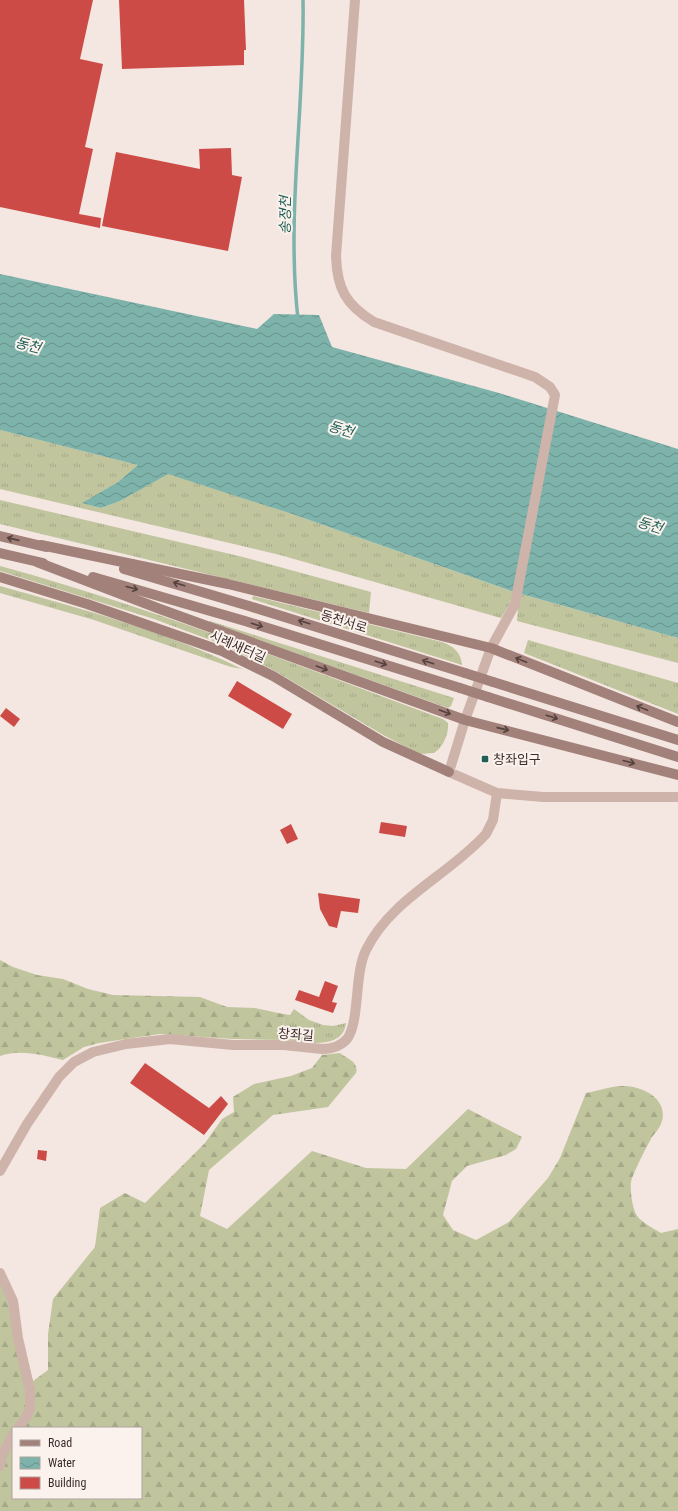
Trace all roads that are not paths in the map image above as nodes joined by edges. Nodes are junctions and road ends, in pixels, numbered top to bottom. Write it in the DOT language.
graph roads {
  1 [pos="355,0"];
  2 [pos="0,536"];
  3 [pos="41,545"];
  4 [pos="0,553"];
  5 [pos="36,562"];
  6 [pos="0,577"];
  7 [pos="491,648"];
  8 [pos="465,720"];
  9 [pos="678,722"];
  10 [pos="678,740"];
  11 [pos="678,757"];
  12 [pos="450,772"];
  13 [pos="678,775"];
  14 [pos="497,793"];
  15 [pos="678,798"];
  16 [pos="0,1167"];
  17 [pos="0,1171"];
  18 [pos="0,1273"];
  19 [pos="19,1427"];
  20 [pos="12,1436"];
  21 [pos="0,1466"];
  1 -- 7 [label="street"];
  3 -- 2 [label="main road, 동천서로, one-way"];
  3 -- 7 [label="main road"];
  10 -- 3 [label="main road, 동천서로, one-way, bridge"];
  4 -- 5 [label="main road"];
  5 -- 8 [label="main road, one-way"];
  5 -- 11 [label="main road, one-way, bridge"];
  6 -- 12 [label="main road, 시례새터길"];
  7 -- 8 [label="street"];
  9 -- 7 [label="main road, one-way"];
  8 -- 12 [label="street"];
  8 -- 13 [label="main road, one-way"];
  12 -- 14 [label="street"];
  14 -- 15 [label="street"];
  14 -- 17 [label="street, 창좌길"];
  16 -- 17 [label="street"];
  18 -- 19 [label="street"];
  20 -- 21 [label="street"];
}
